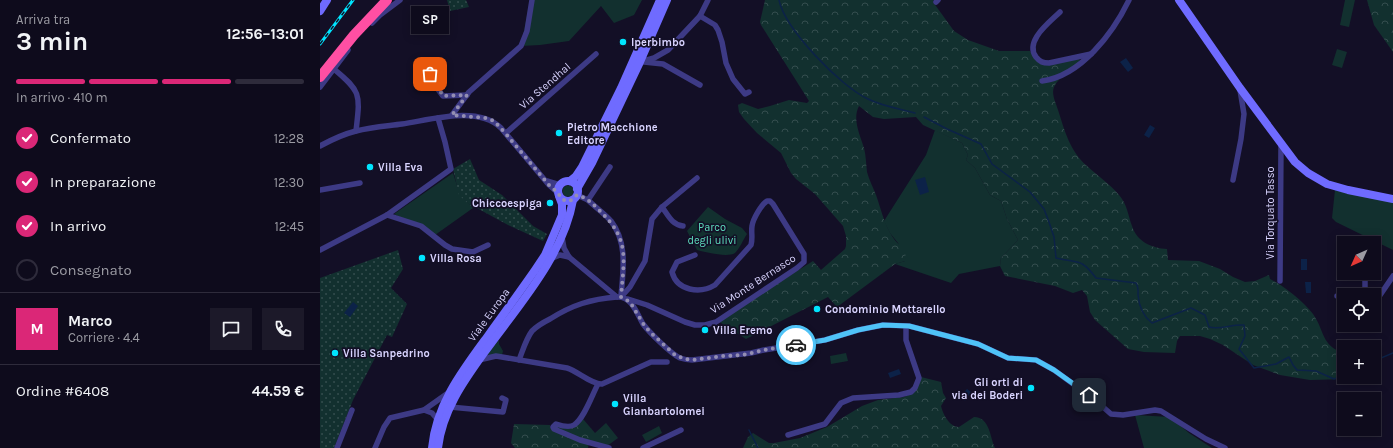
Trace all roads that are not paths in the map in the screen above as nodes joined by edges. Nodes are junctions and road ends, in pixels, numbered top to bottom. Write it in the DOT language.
graph roads {
  1 [pos="327,0"];
  2 [pos="387,0"];
  3 [pos="400,0"];
  4 [pos="532,0"];
  5 [pos="660,0"];
  6 [pos="667,0"];
  7 [pos="708,0"];
  8 [pos="1129,0"];
  9 [pos="1179,0"];
  10 [pos="320,11"];
  11 [pos="1060,12"];
  12 [pos="700,16"];
  13 [pos="596,54"];
  14 [pos="1091,54"];
  15 [pos="423,60"];
  16 [pos="640,62"];
  17 [pos="334,69"];
  18 [pos="320,77"];
  19 [pos="1042,81"];
  20 [pos="700,85"];
  21 [pos="320,87"];
  22 [pos="1240,88"];
  23 [pos="749,92"];
  24 [pos="467,95"];
  25 [pos="452,115"];
  26 [pos="438,118"];
  27 [pos="356,131"];
  28 [pos="506,134"];
  29 [pos="320,146"];
  30 [pos="1281,146"];
  31 [pos="610,167"];
  32 [pos="697,178"];
  33 [pos="1232,180"];
  34 [pos="570,182"];
  35 [pos="360,183"];
  36 [pos="320,190"];
  37 [pos="559,191"];
  38 [pos="576,194"];
  39 [pos="1393,199"];
  40 [pos="588,200"];
  41 [pos="662,207"];
  42 [pos="387,214"];
  43 [pos="683,226"];
  44 [pos="562,235"];
  45 [pos="488,245"];
  46 [pos="320,250"];
  47 [pos="695,255"];
  48 [pos="569,257"];
  49 [pos="550,259"];
  50 [pos="1393,276"];
  51 [pos="1280,281"];
  52 [pos="1381,289"];
  53 [pos="621,297"];
  54 [pos="906,326"];
  55 [pos="479,360"];
  56 [pos="519,360"];
  57 [pos="667,362"];
  58 [pos="598,384"];
  59 [pos="449,392"];
  60 [pos="502,398"];
  61 [pos="450,407"];
  62 [pos="352,410"];
  63 [pos="424,410"];
  64 [pos="438,420"];
  65 [pos="681,430"];
  66 [pos="788,436"];
  67 [pos="337,448"];
  68 [pos="375,448"];
  69 [pos="432,448"];
  70 [pos="438,448"];
  71 [pos="609,448"];
  72 [pos="643,448"];
  73 [pos="1225,448"];
  1 -- 10 [label="street"];
  2 -- 18 [label="highway"];
  3 -- 17 [label="street"];
  4 -- 24 [label="street"];
  5 -- 34 [label="street"];
  6 -- 16 [label="street, Viale Europa"];
  7 -- 12 [label="street"];
  8 -- 14 [label="street"];
  9 -- 22 [label="street"];
  11 -- 14 [label="street"];
  12 -- 16 [label="street"];
  12 -- 23 [label="street"];
  13 -- 28 [label="street, Via Stendhal"];
  14 -- 19 [label="street"];
  15 -- 24 [label="street"];
  16 -- 20 [label="street"];
  16 -- 38 [label="street, Viale Europa"];
  17 -- 21 [label="street"];
  17 -- 27 [label="street"];
  22 -- 30 [label="street"];
  22 -- 33 [label="street"];
  24 -- 25 [label="street"];
  25 -- 26 [label="street"];
  25 -- 28 [label="street"];
  26 -- 27 [label="street"];
  26 -- 42 [label="street"];
  27 -- 29 [label="street"];
  28 -- 37 [label="street"];
  30 -- 39 [label="street"];
  30 -- 51 [label="street, Via Torquato Tasso"];
  31 -- 40 [label="street"];
  32 -- 41 [label="street"];
  34 -- 37 [label="street"];
  34 -- 38 [label="street"];
  35 -- 36 [label="street"];
  37 -- 38 [label="street"];
  37 -- 59 [label="street, Viale Europa"];
  38 -- 40 [label="street"];
  38 -- 44 [label="street, Viale Europa"];
  40 -- 53 [label="street"];
  41 -- 43 [label="street"];
  41 -- 53 [label="street"];
  42 -- 45 [label="street"];
  42 -- 46 [label="street"];
  44 -- 48 [label="street"];
  44 -- 49 [label="street, Viale Europa"];
  47 -- 53 [label="street, Via Monte Bernasco"];
  48 -- 49 [label="street"];
  48 -- 53 [label="street, Via Monte Bernasco"];
  49 -- 55 [label="street, Viale Europa"];
  50 -- 52 [label="street"];
  53 -- 54 [label="street"];
  53 -- 56 [label="street"];
  54 -- 66 [label="street"];
  54 -- 73 [label="street"];
  55 -- 56 [label="street"];
  55 -- 61 [label="street, Viale Europa"];
  56 -- 58 [label="street"];
  57 -- 58 [label="street"];
  58 -- 71 [label="street"];
  59 -- 63 [label="street"];
  59 -- 64 [label="street, Viale Europa"];
  60 -- 61 [label="street"];
  61 -- 70 [label="street, Viale Europa"];
  62 -- 67 [label="street"];
  63 -- 64 [label="street"];
  63 -- 68 [label="street"];
  64 -- 69 [label="street, Viale Europa"];
  65 -- 72 [label="street"];
}
